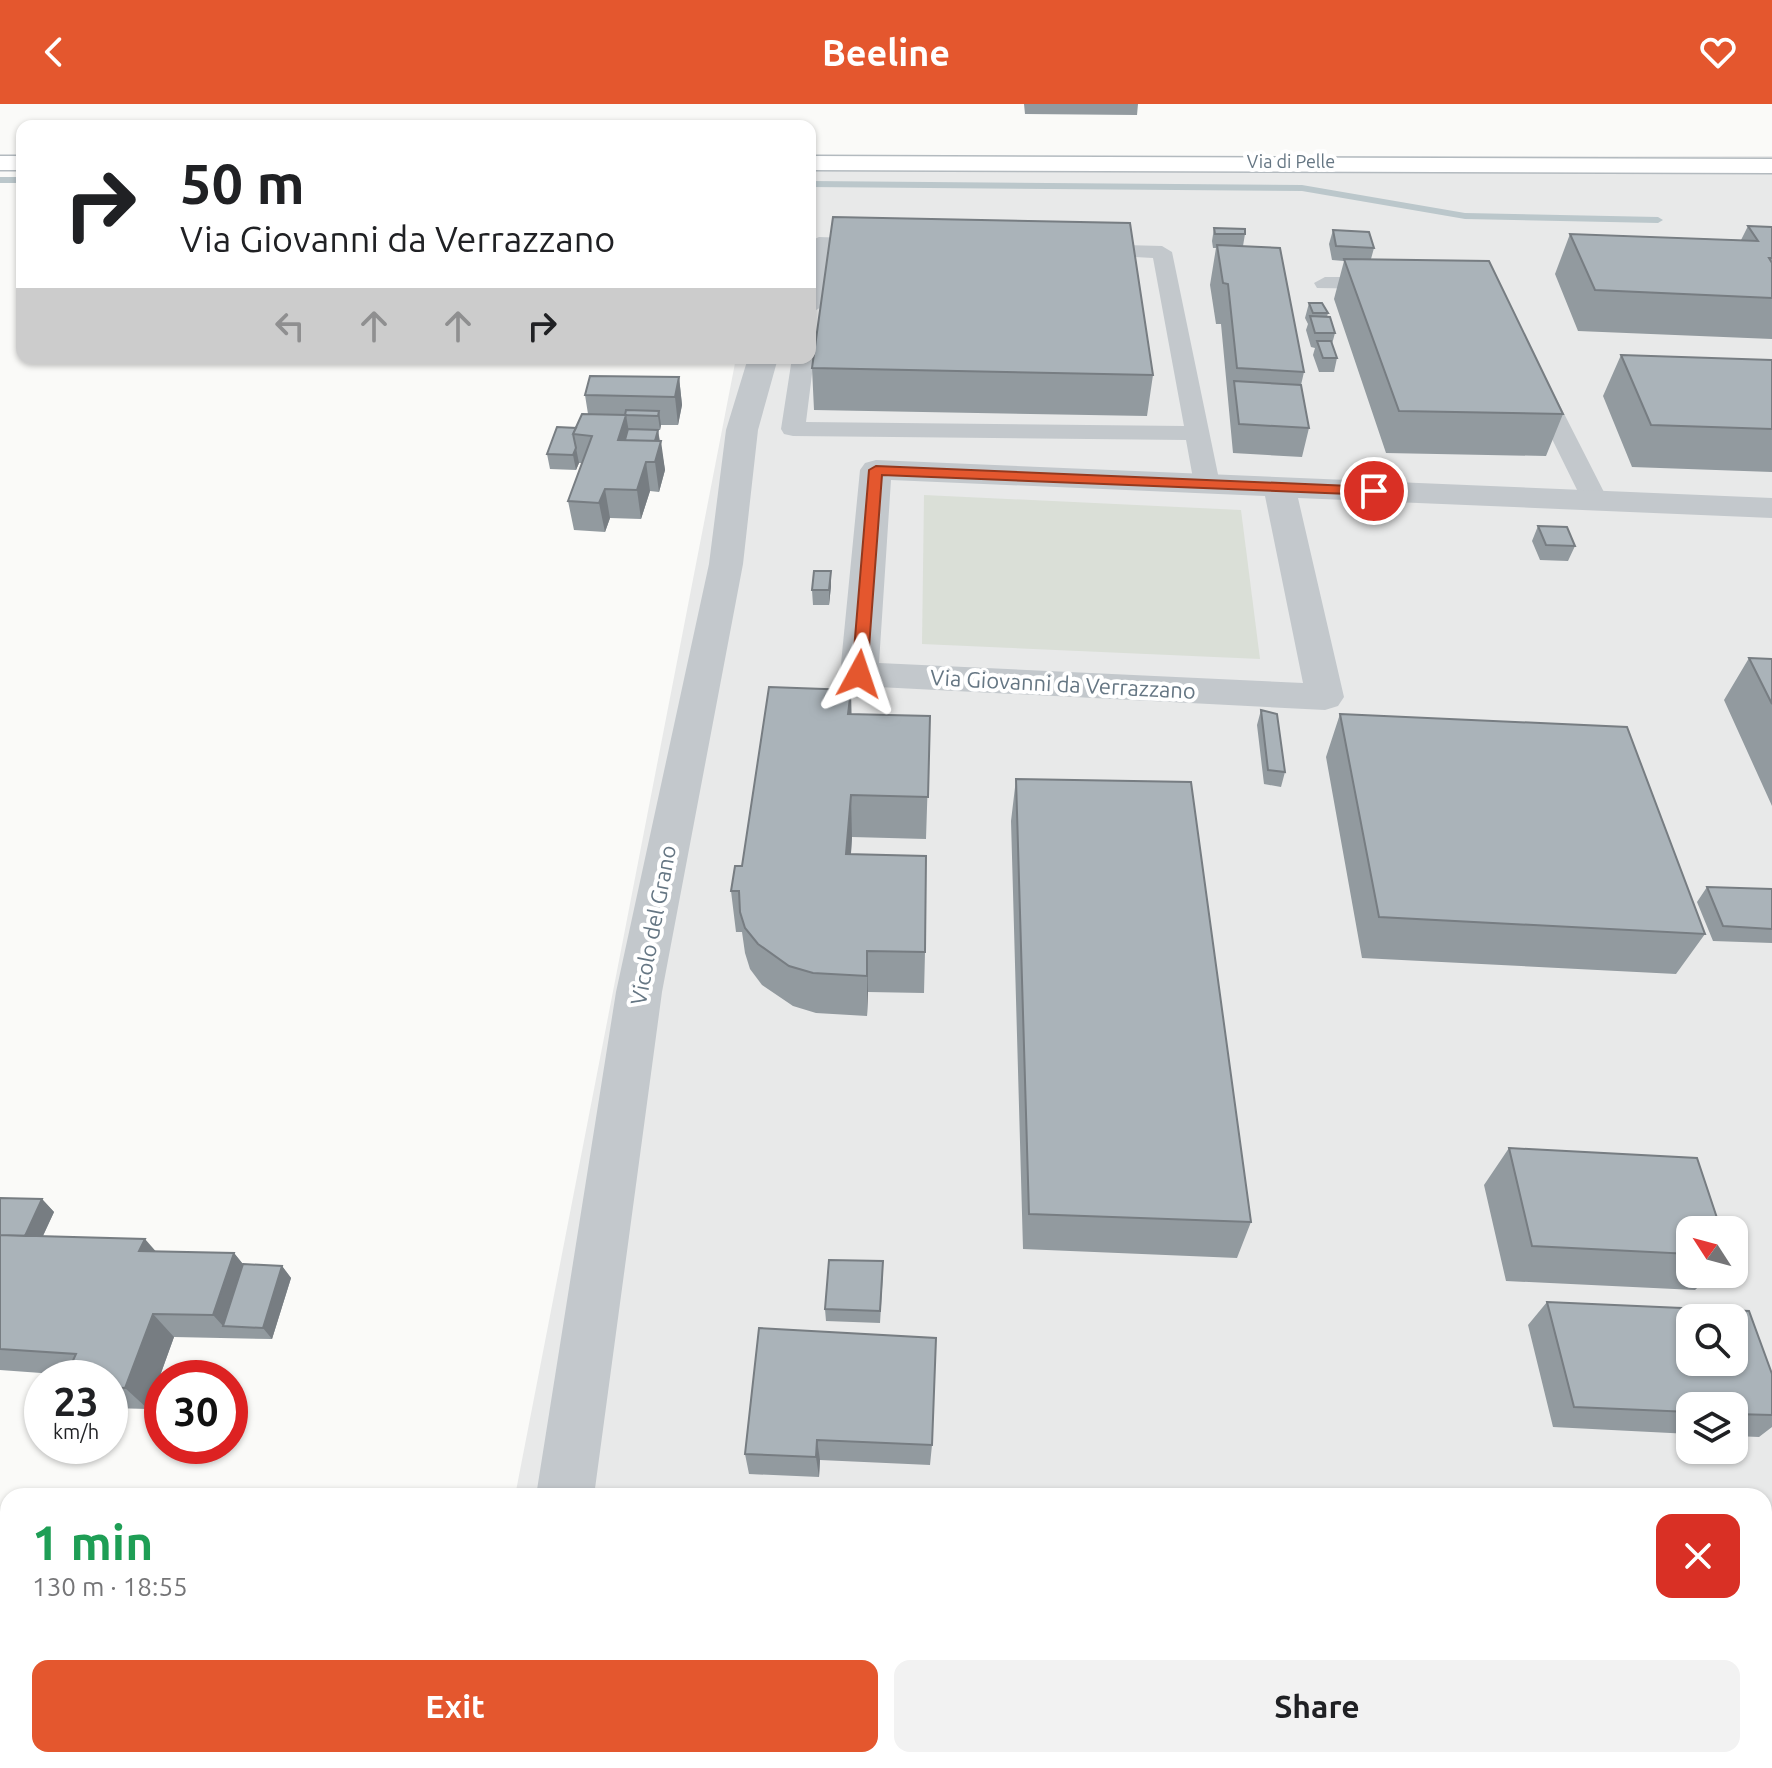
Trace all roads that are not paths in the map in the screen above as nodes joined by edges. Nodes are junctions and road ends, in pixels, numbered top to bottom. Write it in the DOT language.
graph roads {
  1 [pos="816,163"];
  2 [pos="1772,166"];
  3 [pos="897,245"];
  4 [pos="1068,250"];
  5 [pos="816,264"];
  6 [pos="1325,283"];
  7 [pos="1398,283"];
  8 [pos="761,364"];
  9 [pos="802,364"];
  10 [pos="1527,364"];
  11 [pos="1197,433"];
  12 [pos="1207,484"];
  13 [pos="1279,487"];
  14 [pos="1595,500"];
  15 [pos="1772,508"];
  16 [pos="566,1488"];
  1 -- 2 [label="street, Via di Pelle"];
  3 -- 5 [label="lane"];
  4 -- 11 [label="lane"];
  6 -- 7 [label="lane"];
  8 -- 16 [label="street, Vicolo del Grano"];
  9 -- 11 [label="lane"];
  10 -- 14 [label="lane"];
  11 -- 12 [label="lane"];
  12 -- 13 [label="street, Via Giovanni da Verrazzano"];
  12 -- 13 [label="street, Via Giovanni da Verrazzano"];
  13 -- 14 [label="street, Via Giovanni da Verrazzano"];
  14 -- 15 [label="street, Via Giovanni da Verrazzano"];
}
